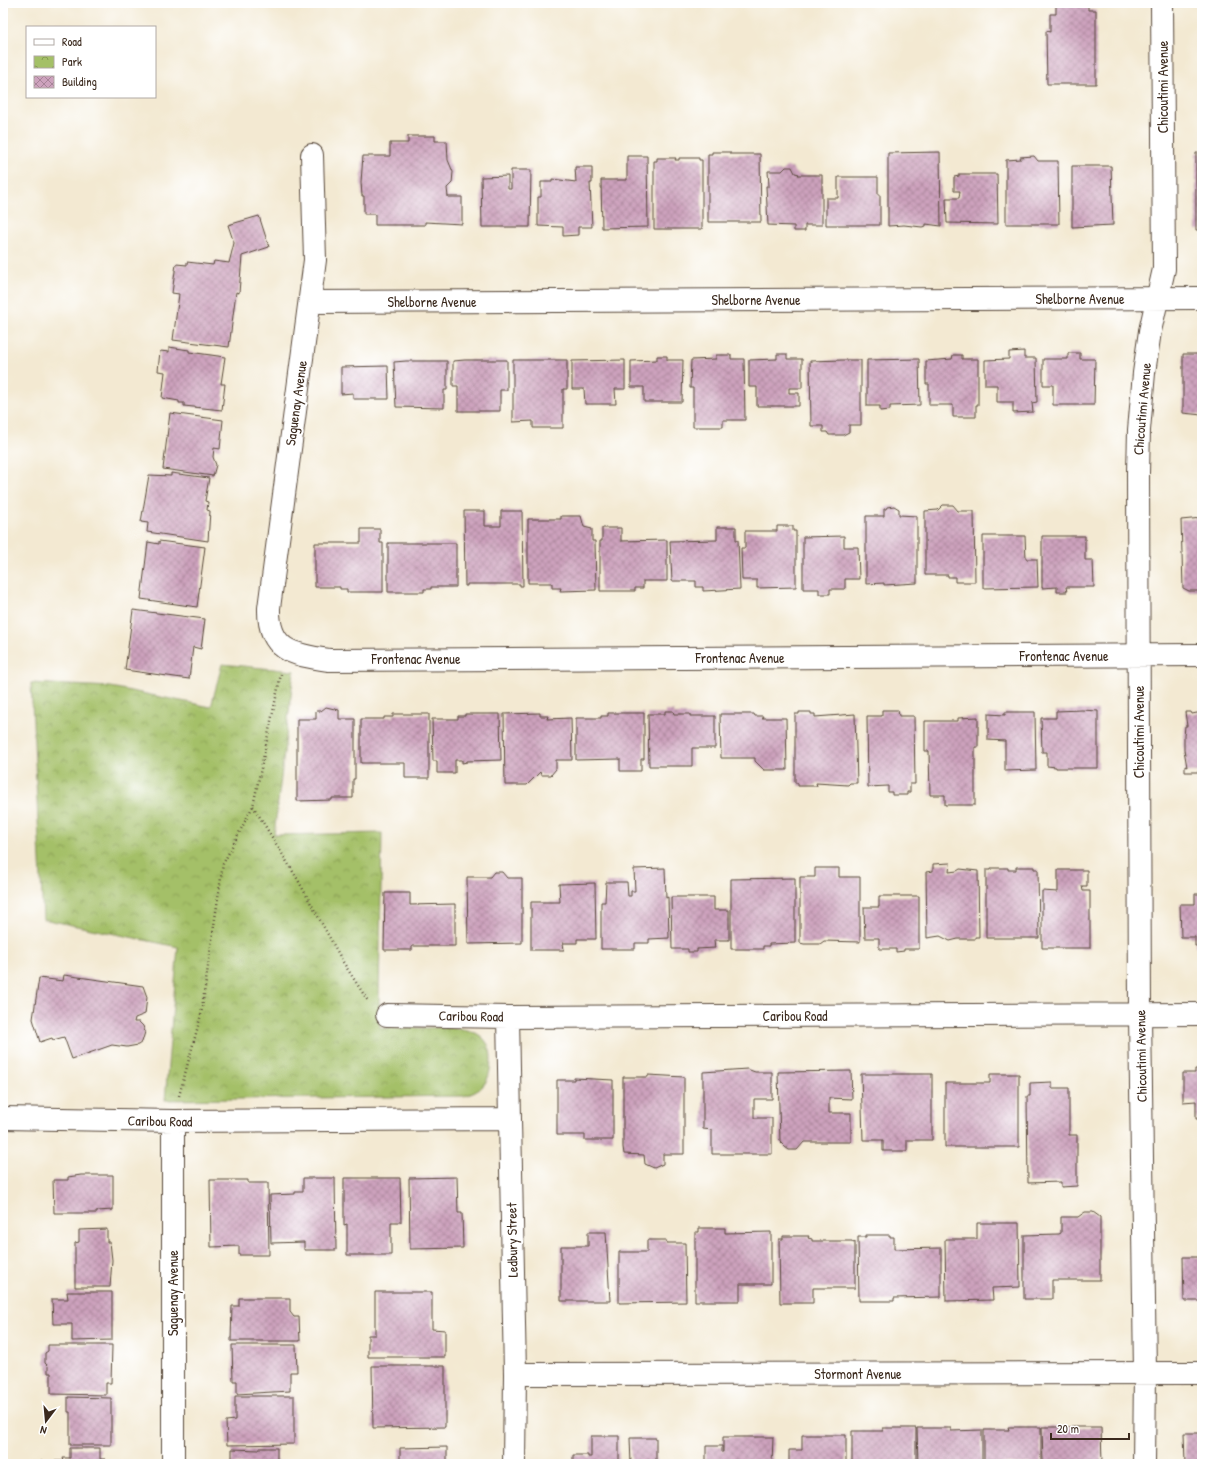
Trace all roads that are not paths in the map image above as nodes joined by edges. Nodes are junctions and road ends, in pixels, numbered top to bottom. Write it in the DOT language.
graph roads {
  1 [pos="1162,3"];
  2 [pos="312,155"];
  3 [pos="1158,298"];
  4 [pos="1202,298"];
  5 [pos="310,302"];
  6 [pos="281,646"];
  7 [pos="1202,655"];
  8 [pos="1139,656"];
  9 [pos="1140,1014"];
  10 [pos="1202,1014"];
  11 [pos="388,1015"];
  12 [pos="508,1017"];
  13 [pos="3,1118"];
  14 [pos="509,1119"];
  15 [pos="173,1121"];
  16 [pos="1145,1373"];
  17 [pos="1202,1373"];
  18 [pos="515,1374"];
  19 [pos="173,1464"];
  20 [pos="514,1464"];
  21 [pos="1144,1464"];
  1 -- 3 [label="street, Chicoutimi Avenue"];
  2 -- 5 [label="street, Saguenay Avenue"];
  3 -- 4 [label="street, Shelborne Avenue"];
  3 -- 5 [label="street, Shelborne Avenue"];
  3 -- 8 [label="street, Chicoutimi Avenue"];
  5 -- 6 [label="street, Saguenay Avenue"];
  6 -- 8 [label="street, Frontenac Avenue"];
  7 -- 8 [label="street, Frontenac Avenue"];
  8 -- 9 [label="street, Chicoutimi Avenue"];
  9 -- 10 [label="street, Caribou Road"];
  9 -- 12 [label="street, Caribou Road"];
  9 -- 16 [label="street, Chicoutimi Avenue"];
  11 -- 12 [label="street, Caribou Road"];
  12 -- 14 [label="street, Ledbury Street"];
  13 -- 15 [label="street, Caribou Road"];
  14 -- 15 [label="street, Caribou Road"];
  14 -- 18 [label="street, Ledbury Street"];
  15 -- 19 [label="street, Saguenay Avenue"];
  16 -- 17 [label="street, Stormont Avenue"];
  16 -- 18 [label="street, Stormont Avenue"];
  16 -- 21 [label="street, Chicoutimi Avenue"];
  18 -- 20 [label="street, Ledbury Street"];
}
